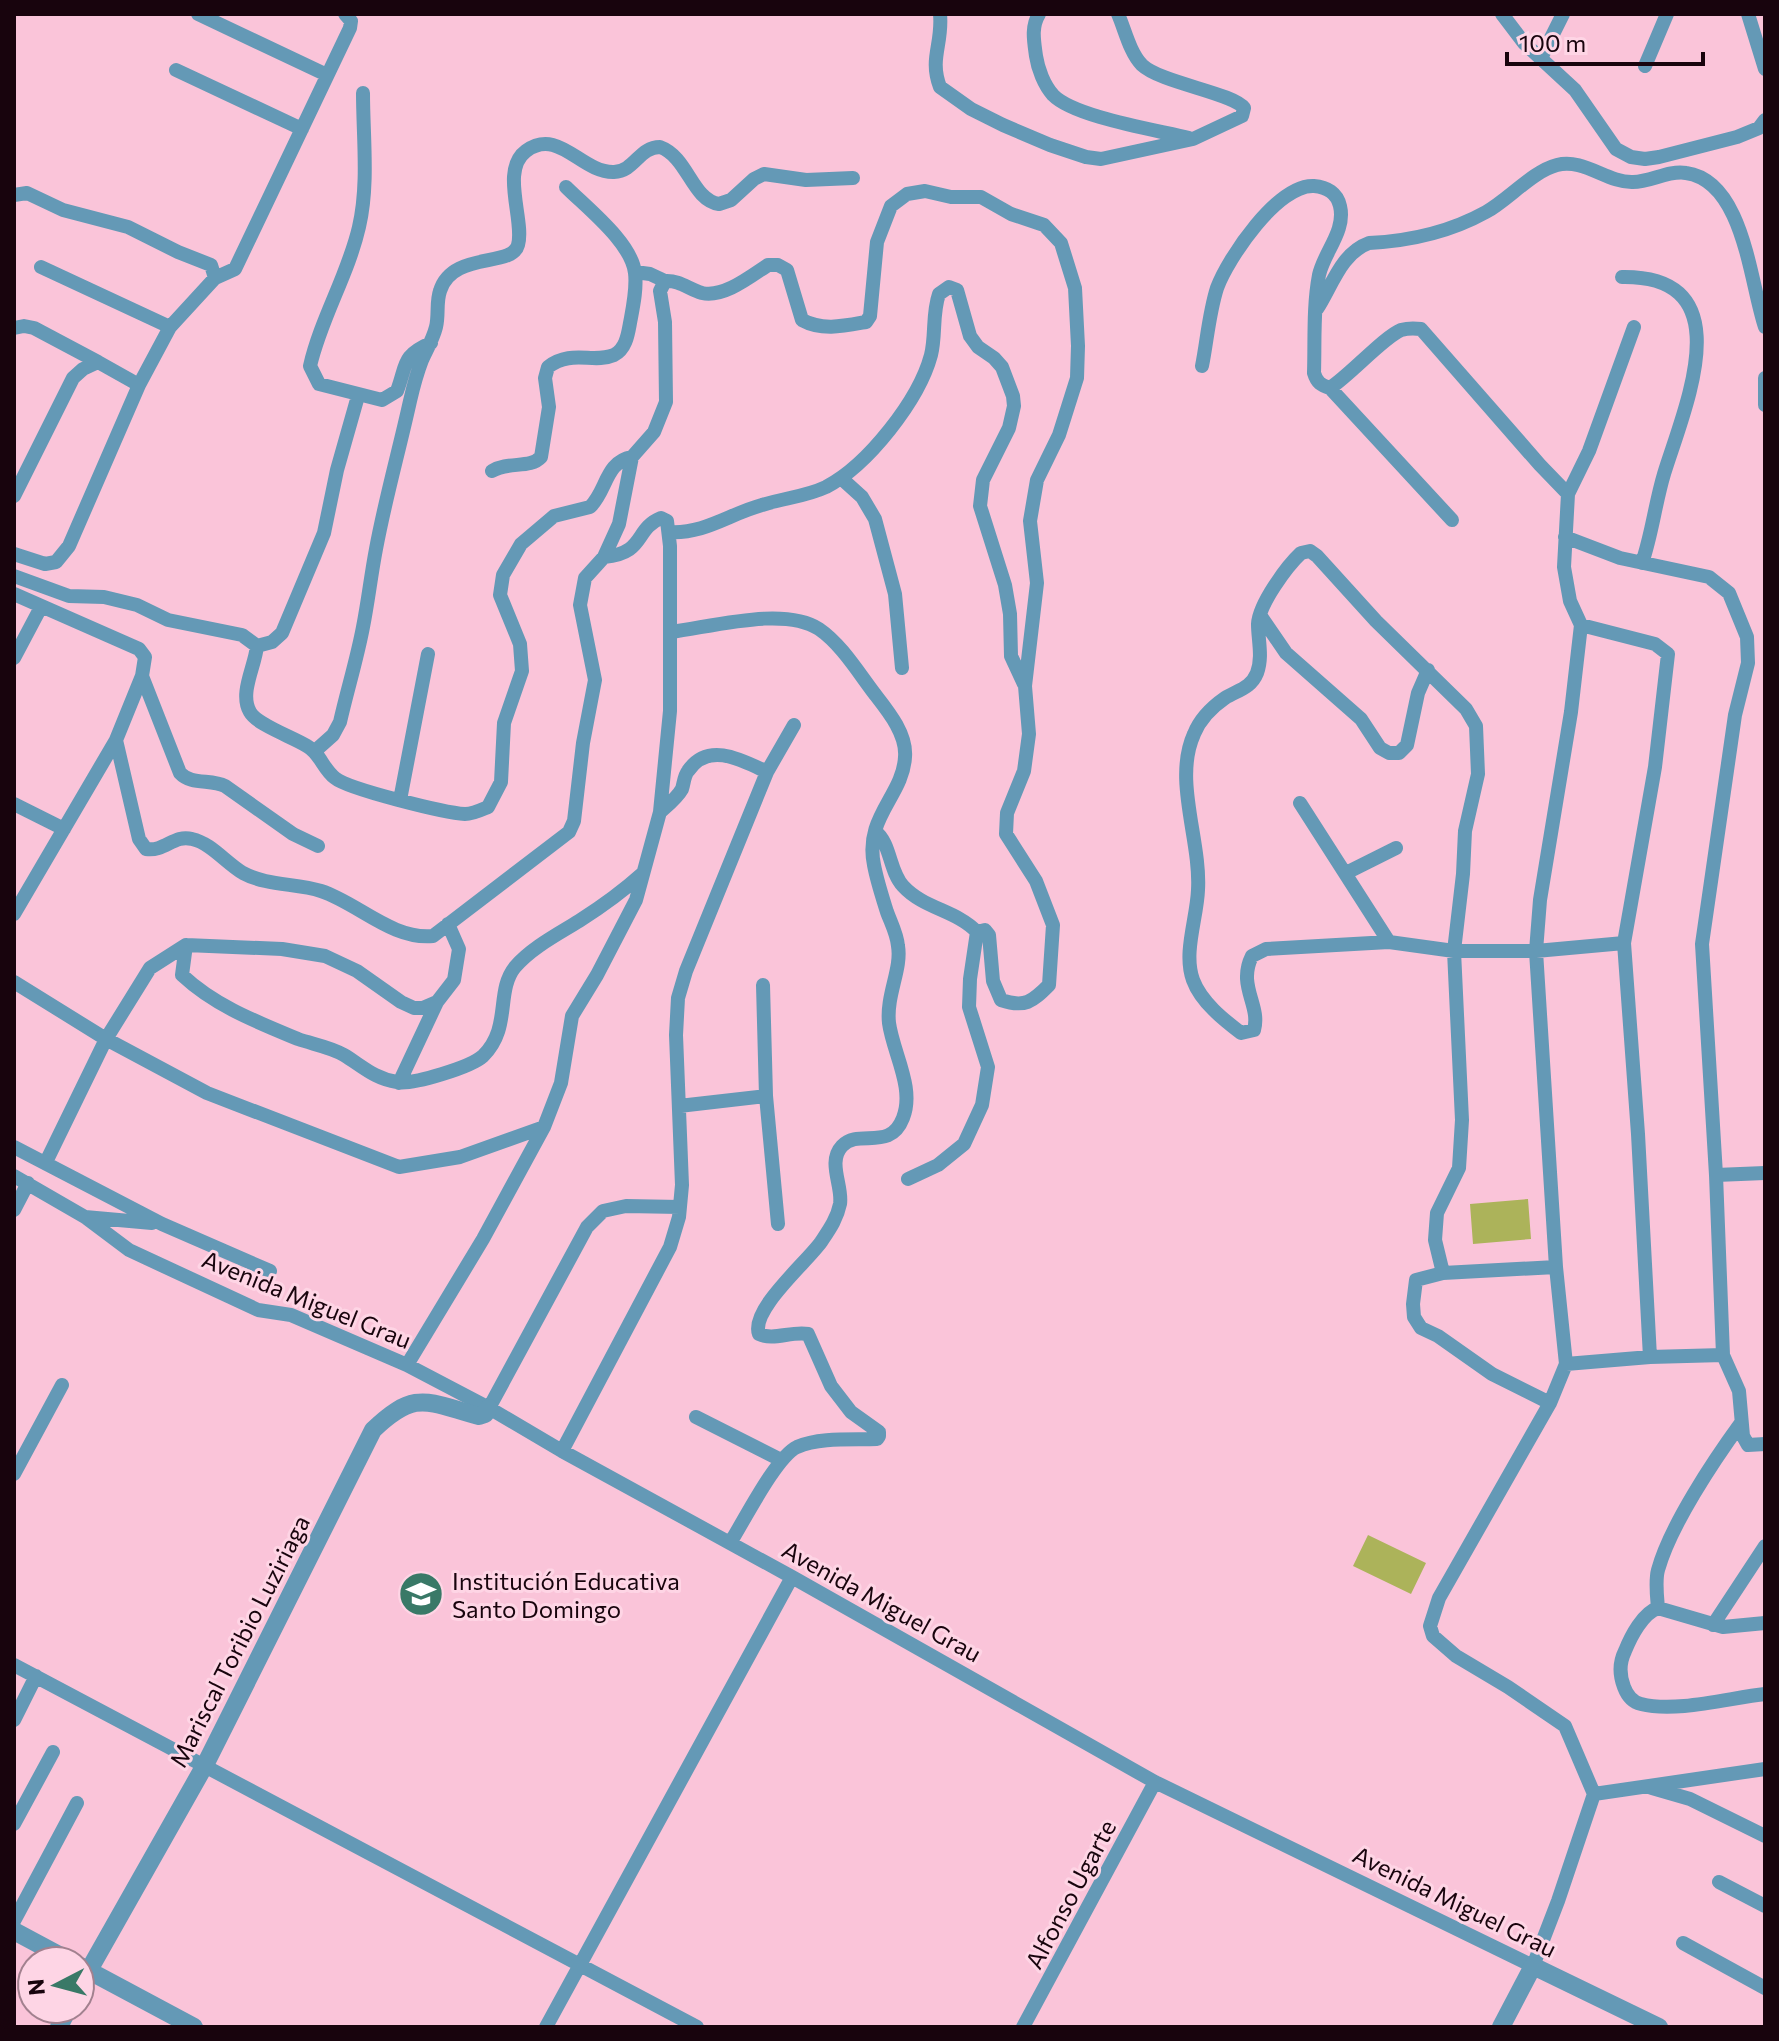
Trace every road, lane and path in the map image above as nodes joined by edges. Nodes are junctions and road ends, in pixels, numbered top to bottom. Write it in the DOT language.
graph roads {
  1 [pos="198,14"];
  2 [pos="345,14"];
  3 [pos="940,14"];
  4 [pos="1039,14"];
  5 [pos="1118,14"];
  6 [pos="1502,14"];
  7 [pos="1563,14"];
  8 [pos="1667,14"];
  9 [pos="1748,14"];
  10 [pos="1541,58"];
  11 [pos="1645,66"];
  12 [pos="1765,69"];
  13 [pos="176,70"];
  14 [pos="327,75"];
  15 [pos="363,93"];
  16 [pos="1765,120"];
  17 [pos="302,129"];
  18 [pos="1193,139"];
  19 [pos="853,178"];
  20 [pos="566,187"];
  21 [pos="14,195"];
  22 [pos="41,267"];
  23 [pos="635,272"];
  24 [pos="1622,277"];
  25 [pos="215,278"];
  26 [pos="665,281"];
  27 [pos="1317,310"];
  28 [pos="170,327"];
  29 [pos="1634,327"];
  30 [pos="1765,327"];
  31 [pos="14,328"];
  32 [pos="431,343"];
  33 [pos="98,362"];
  34 [pos="1202,366"];
  35 [pos="1765,378"];
  36 [pos="139,385"];
  37 [pos="1330,388"];
  38 [pos="358,396"];
  39 [pos="1765,405"];
  40 [pos="632,457"];
  41 [pos="492,471"];
  42 [pos="841,478"];
  43 [pos="1568,494"];
  44 [pos="14,496"];
  45 [pos="1452,520"];
  46 [pos="669,532"];
  47 [pos="1565,537"];
  48 [pos="14,554"];
  49 [pos="604,557"];
  50 [pos="1642,563"];
  51 [pos="14,576"];
  52 [pos="14,594"];
  53 [pos="41,607"];
  54 [pos="1260,615"];
  55 [pos="1581,625"];
  56 [pos="671,632"];
  57 [pos="257,646"];
  58 [pos="428,654"];
  59 [pos="14,658"];
  60 [pos="902,668"];
  61 [pos="1428,670"];
  62 [pos="142,676"];
  63 [pos="1025,686"];
  64 [pos="794,725"];
  65 [pos="116,740"];
  66 [pos="315,751"];
  67 [pos="767,772"];
  68 [pos="400,800"];
  69 [pos="1300,803"];
  70 [pos="14,804"];
  71 [pos="660,812"];
  72 [pos="64,829"];
  73 [pos="875,831"];
  74 [pos="318,846"];
  75 [pos="1396,848"];
  76 [pos="1346,873"];
  77 [pos="642,874"];
  78 [pos="14,914"];
  79 [pos="448,924"];
  80 [pos="977,932"];
  81 [pos="1389,942"];
  82 [pos="1624,943"];
  83 [pos="186,945"];
  84 [pos="1454,951"];
  85 [pos="1536,951"];
  86 [pos="14,982"];
  87 [pos="763,985"];
  88 [pos="437,1002"];
  89 [pos="106,1039"];
  90 [pos="399,1083"];
  91 [pos="766,1096"];
  92 [pos="679,1106"];
  93 [pos="544,1127"];
  94 [pos="14,1147"];
  95 [pos="46,1162"];
  96 [pos="1765,1173"];
  97 [pos="1716,1175"];
  98 [pos="908,1179"];
  99 [pos="21,1180"];
  100 [pos="680,1207"];
  101 [pos="14,1210"];
  102 [pos="85,1217"];
  103 [pos="162,1224"];
  104 [pos="778,1224"];
  105 [pos="1556,1267"];
  106 [pos="270,1271"];
  107 [pos="1443,1273"];
  108 [pos="1723,1355"];
  109 [pos="1650,1357"];
  110 [pos="1566,1364"];
  111 [pos="407,1365"];
  112 [pos="62,1385"];
  113 [pos="1550,1403"];
  114 [pos="489,1408"];
  115 [pos="696,1417"];
  116 [pos="1741,1423"];
  117 [pos="1765,1444"];
  118 [pos="562,1451"];
  119 [pos="781,1460"];
  120 [pos="14,1474"];
  121 [pos="730,1543"];
  122 [pos="1765,1546"];
  123 [pos="792,1577"];
  124 [pos="1658,1608"];
  125 [pos="1765,1623"];
  126 [pos="1713,1625"];
  127 [pos="14,1665"];
  128 [pos="36,1676"];
  129 [pos="1765,1694"];
  130 [pos="14,1720"];
  131 [pos="53,1752"];
  132 [pos="205,1765"];
  133 [pos="1765,1769"];
  134 [pos="1155,1782"];
  135 [pos="1648,1787"];
  136 [pos="1594,1794"];
  137 [pos="77,1803"];
  138 [pos="14,1824"];
  139 [pos="1765,1836"];
  140 [pos="1719,1882"];
  141 [pos="1765,1906"];
  142 [pos="14,1921"];
  143 [pos="14,1931"];
  144 [pos="1683,1943"];
  145 [pos="40,1945"];
  146 [pos="96,1952"];
  147 [pos="580,1964"];
  148 [pos="1533,1966"];
  149 [pos="96,1980"];
  150 [pos="1765,1988"];
  151 [pos="194,2027"];
  152 [pos="546,2027"];
  153 [pos="697,2027"];
  154 [pos="1023,2027"];
  155 [pos="1501,2027"];
  156 [pos="1659,2027"];
  1 -- 14 [label="street"];
  2 -- 14 [label="street"];
  3 -- 18 [label="street"];
  4 -- 18 [label="street"];
  5 -- 18 [label="street"];
  6 -- 10 [label="street"];
  7 -- 10 [label="street"];
  8 -- 11 [label="street"];
  9 -- 12 [label="street"];
  10 -- 16 [label="street"];
  13 -- 17 [label="street"];
  14 -- 17 [label="street"];
  15 -- 38 [label="street"];
  17 -- 25 [label="street"];
  19 -- 32 [label="street"];
  20 -- 23 [label="street"];
  21 -- 25 [label="street"];
  22 -- 28 [label="street"];
  23 -- 26 [label="street"];
  23 -- 41 [label="street"];
  24 -- 50 [label="street"];
  25 -- 28 [label="street"];
  26 -- 40 [label="street"];
  26 -- 63 [label="street"];
  27 -- 30 [label="street"];
  27 -- 34 [label="street"];
  27 -- 37 [label="street"];
  28 -- 36 [label="street"];
  29 -- 43 [label="street"];
  31 -- 33 [label="street"];
  32 -- 38 [label="street"];
  32 -- 66 [label="street"];
  33 -- 36 [label="street"];
  33 -- 44 [label="street"];
  35 -- 39 [label="street"];
  36 -- 48 [label="street"];
  37 -- 43 [label="street"];
  37 -- 45 [label="street"];
  38 -- 57 [label="street"];
  40 -- 49 [label="street"];
  40 -- 68 [label="street"];
  42 -- 46 [label="street"];
  42 -- 60 [label="street"];
  42 -- 63 [label="street"];
  43 -- 47 [label="street"];
  46 -- 49 [label="street"];
  46 -- 56 [label="street"];
  47 -- 50 [label="street"];
  47 -- 55 [label="street"];
  49 -- 79 [label="street"];
  50 -- 97 [label="street"];
  51 -- 57 [label="street"];
  52 -- 53 [label="street"];
  53 -- 59 [label="street"];
  53 -- 62 [label="street"];
  54 -- 61 [label="street"];
  54 -- 61 [label="street"];
  54 -- 81 [label="street"];
  55 -- 82 [label="street"];
  55 -- 85 [label="street"];
  56 -- 71 [label="street"];
  56 -- 73 [label="street"];
  57 -- 66 [label="street"];
  58 -- 68 [label="street"];
  61 -- 84 [label="street"];
  62 -- 65 [label="street"];
  62 -- 74 [label="street"];
  63 -- 80 [label="street"];
  64 -- 67 [label="street"];
  65 -- 72 [label="street"];
  65 -- 79 [label="street"];
  66 -- 68 [label="street"];
  67 -- 71 [label="street"];
  67 -- 92 [label="street"];
  69 -- 76 [label="street"];
  70 -- 72 [label="street"];
  71 -- 77 [label="street"];
  72 -- 78 [label="street"];
  73 -- 80 [label="street"];
  73 -- 119 [label="street"];
  75 -- 76 [label="street"];
  76 -- 81 [label="street"];
  77 -- 90 [label="street"];
  77 -- 93 [label="street"];
  79 -- 88 [label="street"];
  80 -- 98 [label="street"];
  81 -- 84 [label="street"];
  82 -- 85 [label="street"];
  82 -- 109 [label="street"];
  83 -- 88 [label="street"];
  83 -- 89 [label="street"];
  83 -- 90 [label="street"];
  84 -- 85 [label="street"];
  84 -- 107 [label="street"];
  85 -- 105 [label="street"];
  86 -- 89 [label="street"];
  87 -- 91 [label="street"];
  88 -- 90 [label="street"];
  89 -- 93 [label="street"];
  89 -- 95 [label="street"];
  91 -- 92 [label="street"];
  91 -- 104 [label="street"];
  92 -- 100 [label="street"];
  93 -- 111 [label="street"];
  94 -- 95 [label="street"];
  95 -- 103 [label="street"];
  96 -- 97 [label="street"];
  97 -- 108 [label="street"];
  99 -- 101 [label="street"];
  99 -- 102 [label="street, Avenida Miguel Grau"];
  100 -- 114 [label="street"];
  100 -- 118 [label="street"];
  102 -- 103 [label="street"];
  102 -- 111 [label="street, Avenida Miguel Grau"];
  103 -- 106 [label="street"];
  105 -- 107 [label="street"];
  105 -- 110 [label="street"];
  107 -- 113 [label="street"];
  108 -- 109 [label="street"];
  108 -- 116 [label="street"];
  109 -- 110 [label="street"];
  110 -- 113 [label="street"];
  111 -- 114 [label="street, Avenida Miguel Grau"];
  112 -- 120 [label="street"];
  113 -- 136 [label="street"];
  114 -- 118 [label="street, Avenida Miguel Grau"];
  114 -- 132 [label="street, Mariscal Toribio Luziriaga"];
  115 -- 119 [label="street"];
  116 -- 117 [label="street"];
  116 -- 124 [label="street"];
  118 -- 121 [label="street, Avenida Miguel Grau"];
  119 -- 121 [label="street"];
  121 -- 123 [label="street, Avenida Miguel Grau"];
  122 -- 126 [label="street"];
  123 -- 134 [label="street, Avenida Miguel Grau"];
  123 -- 147 [label="street"];
  124 -- 126 [label="street"];
  124 -- 129 [label="street"];
  125 -- 126 [label="street"];
  127 -- 128 [label="street"];
  128 -- 130 [label="street"];
  128 -- 132 [label="street"];
  131 -- 138 [label="street"];
  132 -- 146 [label="street, Mariscal Toribio Luziriaga"];
  132 -- 147 [label="street"];
  133 -- 135 [label="street"];
  134 -- 148 [label="street, Avenida Miguel Grau"];
  134 -- 154 [label="street, Alfonso Ugarte"];
  135 -- 136 [label="street"];
  135 -- 139 [label="street"];
  136 -- 148 [label="street"];
  137 -- 142 [label="street"];
  140 -- 141 [label="street"];
  143 -- 145 [label="street"];
  144 -- 150 [label="street"];
  147 -- 152 [label="street"];
  147 -- 153 [label="street"];
  148 -- 155 [label="street"];
  148 -- 156 [label="street, Avenida Miguel Grau"];
  149 -- 151 [label="street"];
}
